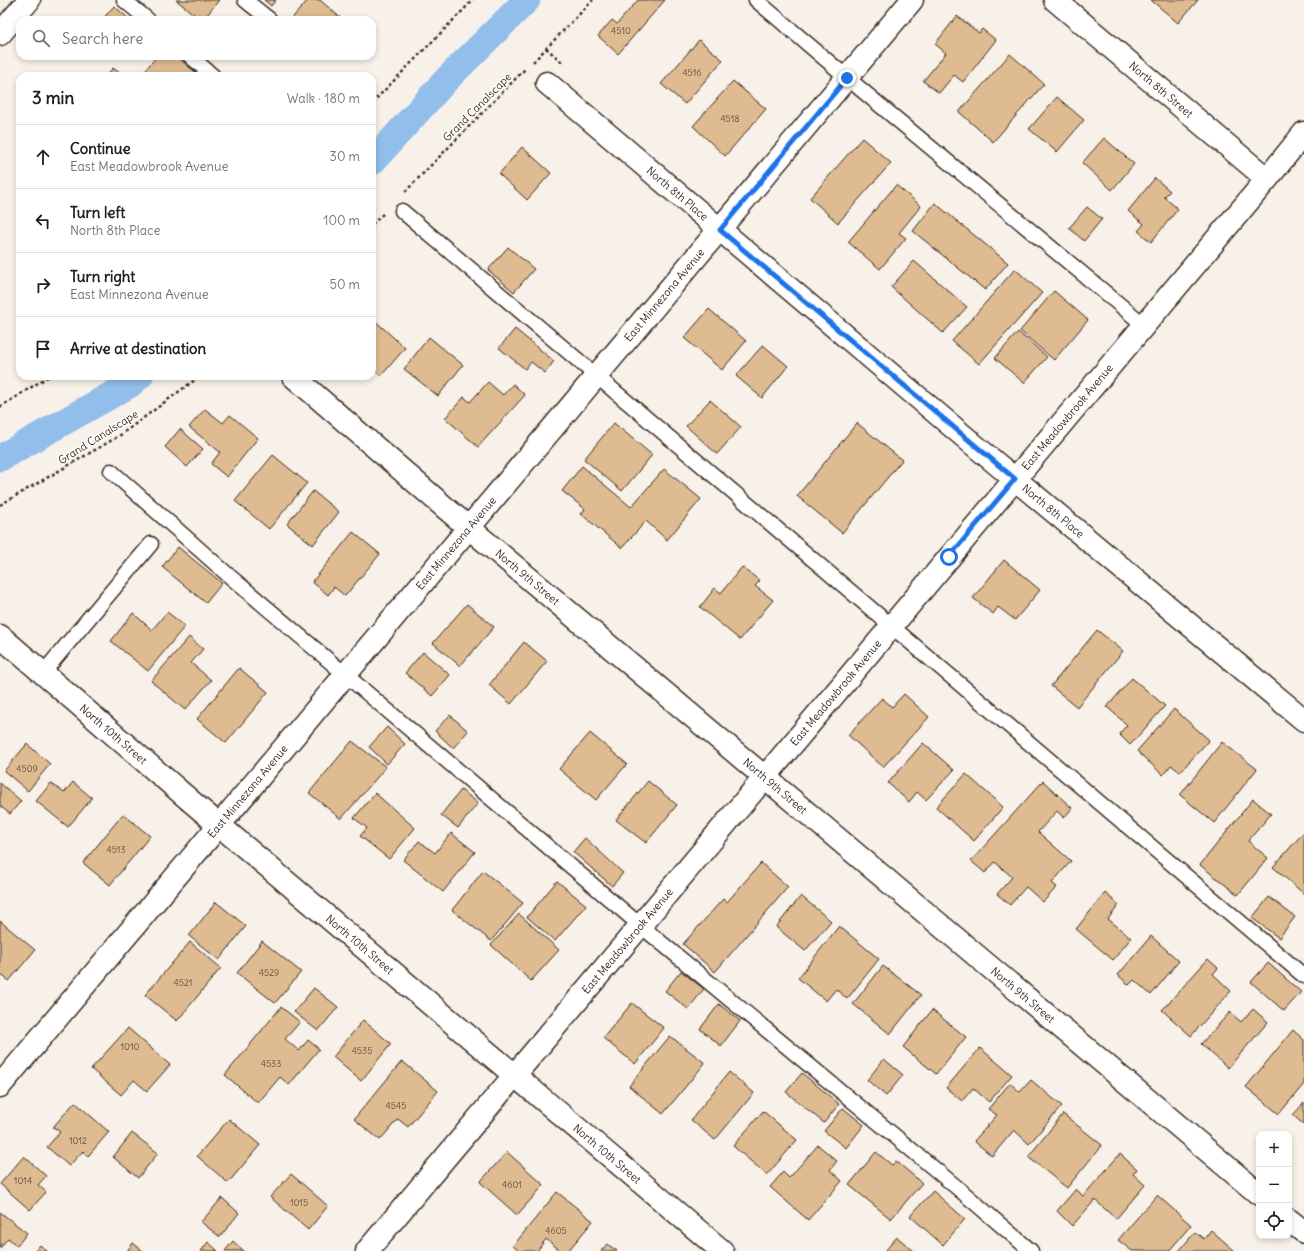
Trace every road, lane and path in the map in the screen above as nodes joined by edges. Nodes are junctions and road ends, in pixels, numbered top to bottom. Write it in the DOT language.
graph roads {
  1 [pos="29,0"];
  2 [pos="124,0"];
  3 [pos="245,0"];
  4 [pos="473,0"];
  5 [pos="593,0"];
  6 [pos="756,0"];
  7 [pos="912,0"];
  8 [pos="1055,0"];
  9 [pos="143,16"];
  10 [pos="265,16"];
  11 [pos="0,34"];
  12 [pos="195,60"];
  13 [pos="208,72"];
  14 [pos="847,78"];
  15 [pos="547,84"];
  16 [pos="376,99"];
  17 [pos="1304,133"];
  18 [pos="1267,179"];
  19 [pos="402,194"];
  20 [pos="386,211"];
  21 [pos="402,212"];
  22 [pos="376,220"];
  23 [pos="720,230"];
  24 [pos="1144,325"];
  25 [pos="596,376"];
  26 [pos="43,380"];
  27 [pos="195,380"];
  28 [pos="298,380"];
  29 [pos="0,407"];
  30 [pos="111,471"];
  31 [pos="1015,479"];
  32 [pos="0,504"];
  33 [pos="469,528"];
  34 [pos="152,544"];
  35 [pos="892,626"];
  36 [pos="0,636"];
  37 [pos="43,673"];
  38 [pos="345,674"];
  39 [pos="1304,720"];
  40 [pos="765,777"];
  41 [pos="219,825"];
  42 [pos="641,926"];
  43 [pos="1304,976"];
  44 [pos="516,1075"];
  45 [pos="0,1086"];
  46 [pos="1256,1191"];
  47 [pos="1292,1222"];
  48 [pos="1304,1232"];
  49 [pos="367,1251"];
  50 [pos="722,1251"];
  51 [pos="1031,1251"];
  1 -- 11 [label="street"];
  2 -- 9 [label="lane"];
  3 -- 10 [label="lane"];
  4 -- 16 [label="path"];
  5 -- 19 [label="path, Grand Canalscape"];
  6 -- 14 [label="lane"];
  7 -- 14 [label="street, East Minnezona Avenue"];
  8 -- 18 [label="street, North 8th Street"];
  12 -- 13 [label="lane"];
  14 -- 23 [label="street, East Minnezona Avenue"];
  14 -- 24 [label="lane"];
  15 -- 23 [label="street, North 8th Place"];
  17 -- 18 [label="street, East Meadowbrook Avenue"];
  18 -- 24 [label="street, East Meadowbrook Avenue"];
  20 -- 22 [label="path"];
  21 -- 25 [label="lane"];
  23 -- 25 [label="street, East Minnezona Avenue"];
  23 -- 31 [label="street, North 8th Place"];
  24 -- 31 [label="street, East Meadowbrook Avenue"];
  25 -- 33 [label="street, East Minnezona Avenue"];
  25 -- 35 [label="lane"];
  26 -- 29 [label="path"];
  27 -- 32 [label="path, Grand Canalscape"];
  28 -- 33 [label="street, North 9th Street"];
  30 -- 38 [label="lane"];
  31 -- 35 [label="street, East Meadowbrook Avenue"];
  31 -- 39 [label="street, North 8th Place"];
  33 -- 38 [label="street, East Minnezona Avenue"];
  33 -- 40 [label="street, North 9th Street"];
  34 -- 37 [label="lane"];
  35 -- 40 [label="street, East Meadowbrook Avenue"];
  35 -- 43 [label="lane"];
  36 -- 37 [label="street, North 10th Street"];
  37 -- 41 [label="street, North 10th Street"];
  38 -- 41 [label="street, East Minnezona Avenue"];
  38 -- 42 [label="lane"];
  40 -- 42 [label="street, East Meadowbrook Avenue"];
  40 -- 46 [label="street, North 9th Street"];
  41 -- 44 [label="street, North 10th Street"];
  41 -- 45 [label="street, East Minnezona Avenue"];
  42 -- 44 [label="street, East Meadowbrook Avenue"];
  42 -- 51 [label="lane"];
  44 -- 49 [label="street, East Meadowbrook Avenue"];
  44 -- 50 [label="street, North 10th Street"];
  47 -- 48 [label="street"];
}
